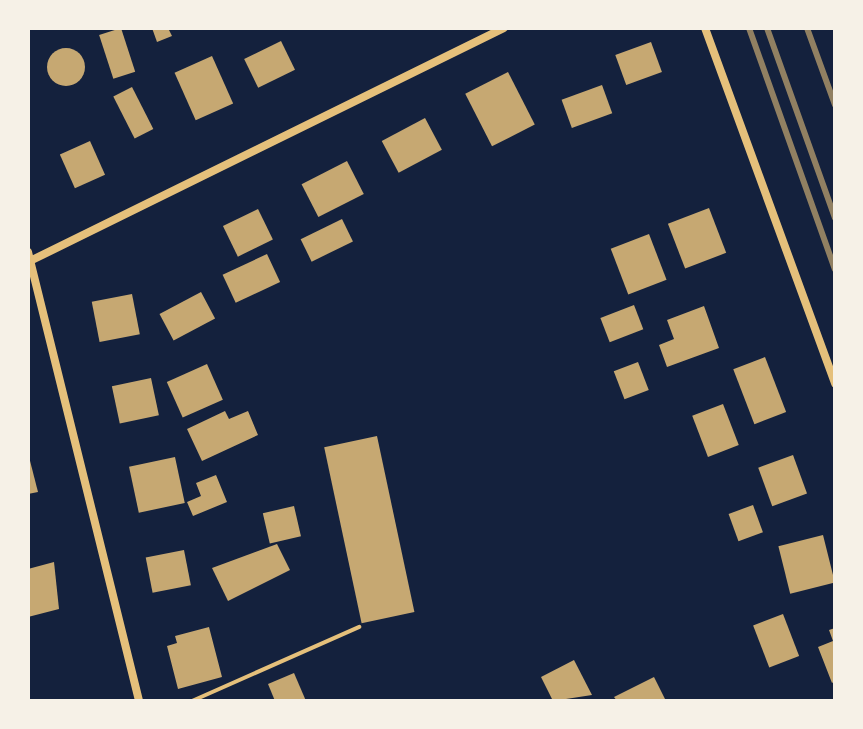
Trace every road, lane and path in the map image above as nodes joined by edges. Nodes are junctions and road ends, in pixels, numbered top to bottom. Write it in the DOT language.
graph roads {
  1 [pos="504,28"];
  2 [pos="705,28"];
  3 [pos="29,258"];
  4 [pos="835,384"];
  5 [pos="359,627"];
  6 [pos="139,701"];
  7 [pos="192,701"];
  1 -- 3 [label="street"];
  2 -- 4 [label="street"];
  3 -- 6 [label="street"];
  5 -- 7 [label="path"];
}
